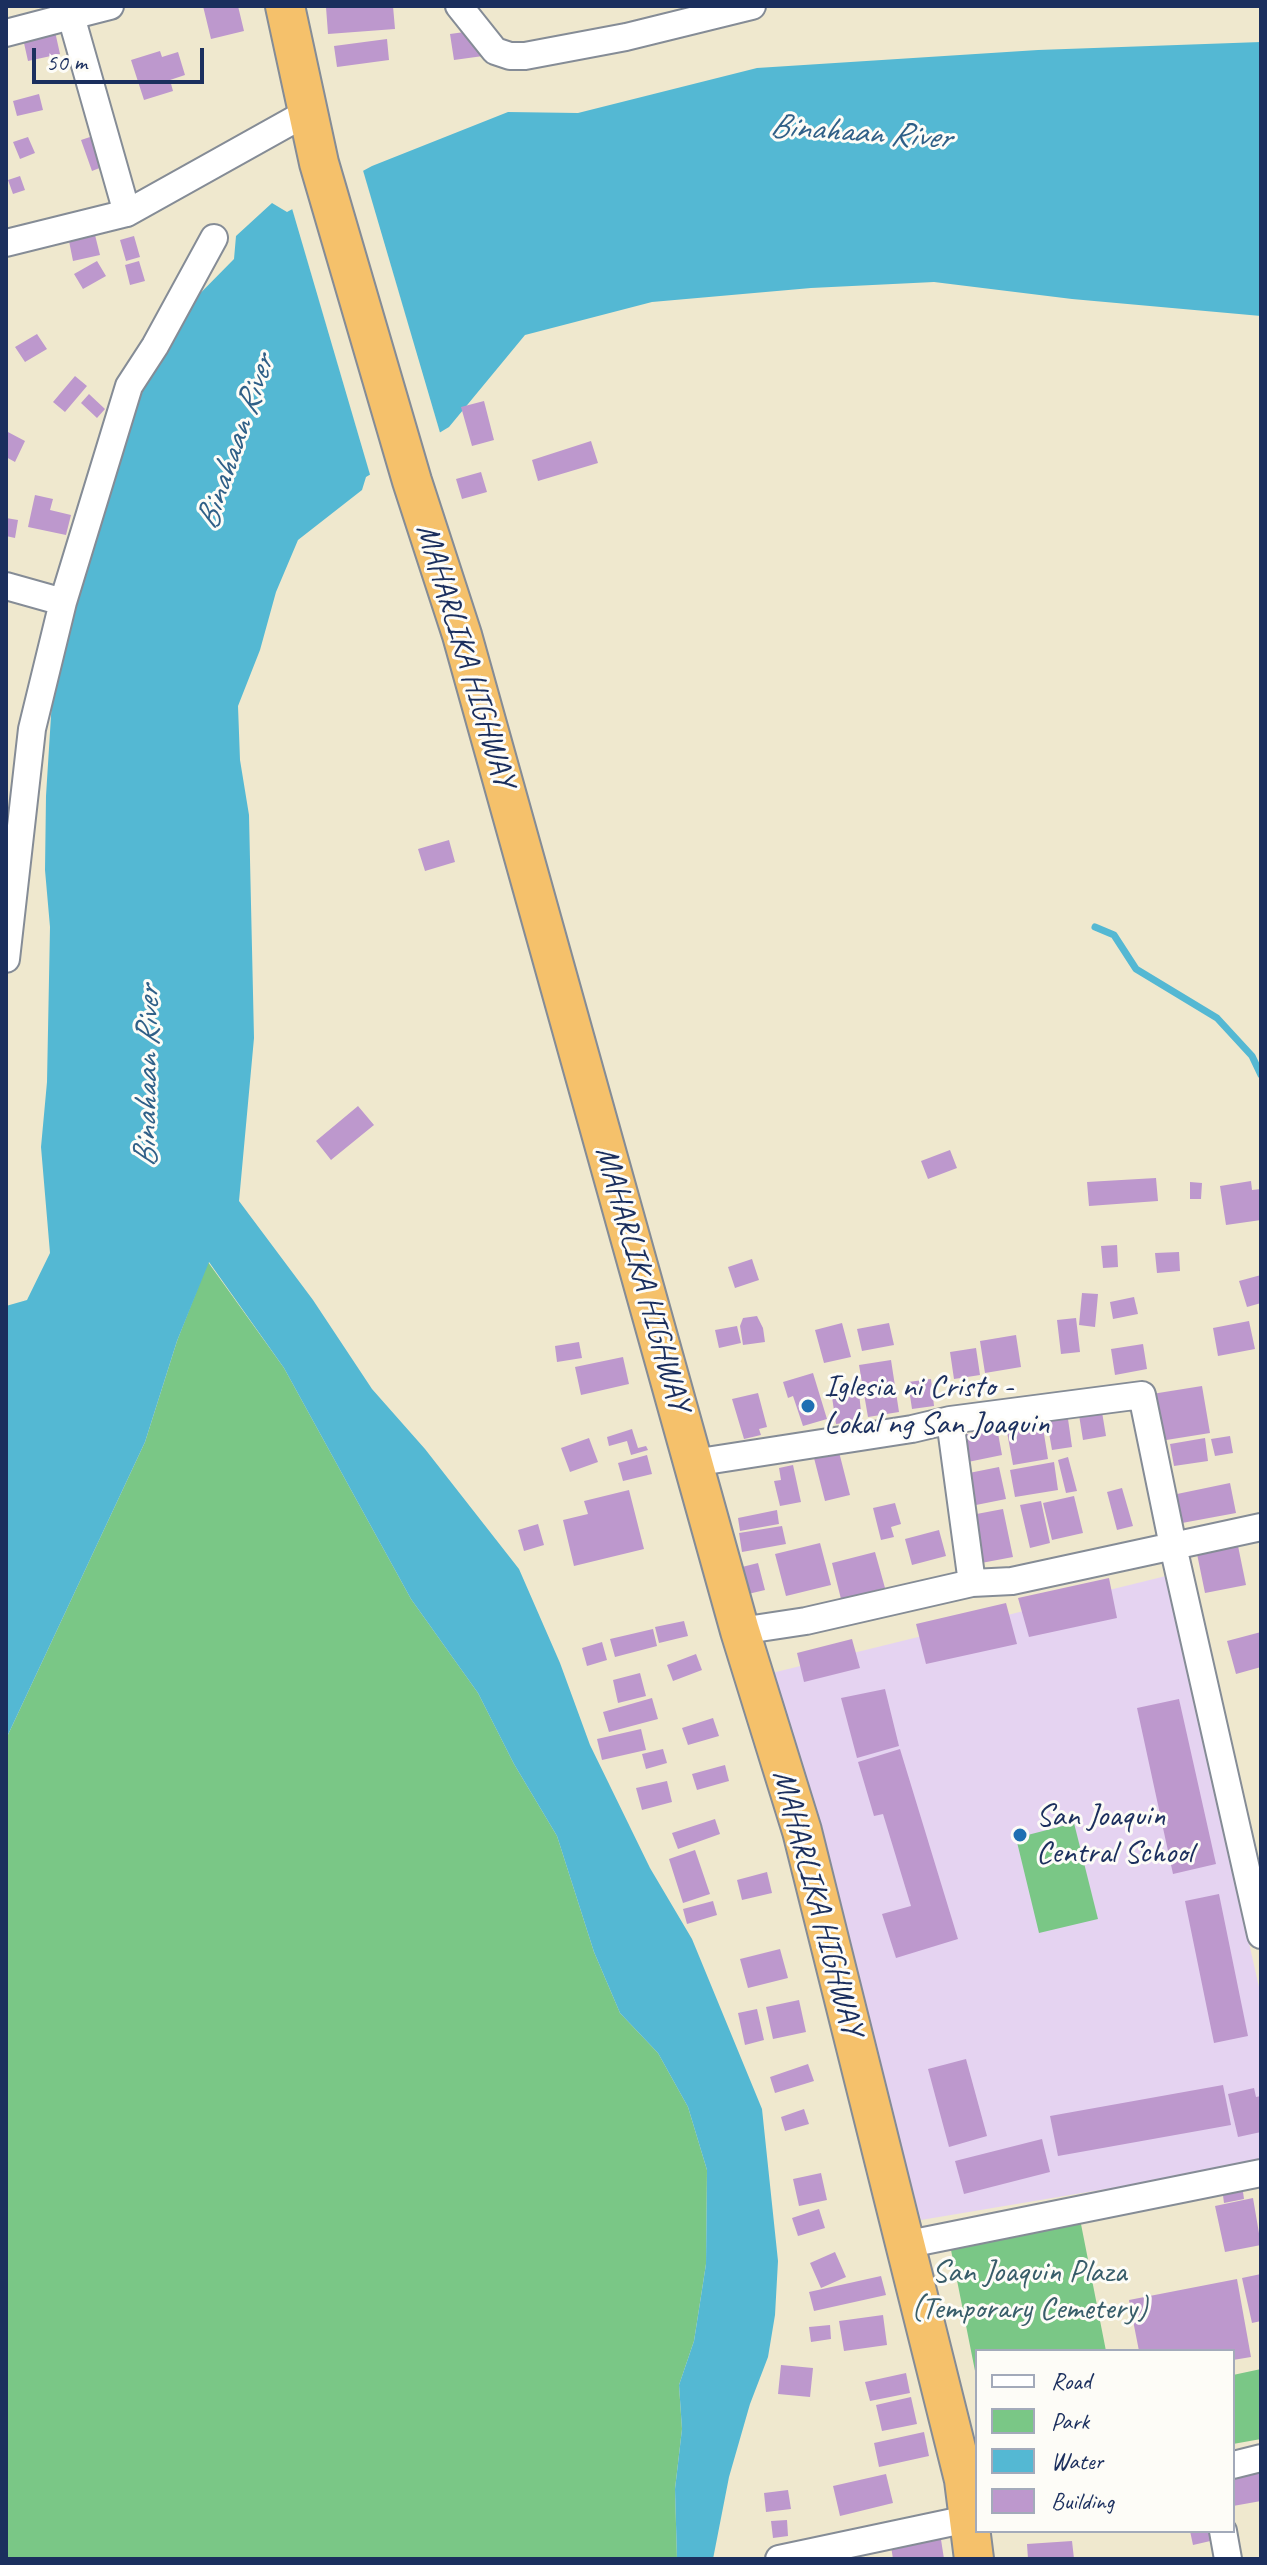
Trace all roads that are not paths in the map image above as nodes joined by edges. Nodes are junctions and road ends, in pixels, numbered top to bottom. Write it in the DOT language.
graph roads {
  1 [pos="110,6"];
  2 [pos="459,6"];
  3 [pos="752,6"];
  4 [pos="293,9"];
  5 [pos="70,11"];
  6 [pos="6,33"];
  7 [pos="308,112"];
  8 [pos="127,213"];
  9 [pos="214,238"];
  10 [pos="6,243"];
  11 [pos="6,586"];
  12 [pos="63,602"];
  13 [pos="6,959"];
  14 [pos="950,1420"];
  15 [pos="693,1463"];
  16 [pos="1261,1527"];
  17 [pos="1173,1546"];
  18 [pos="972,1583"];
  19 [pos="740,1631"];
  20 [pos="1258,1906"];
  21 [pos="1261,1935"];
  22 [pos="1261,2173"];
  23 [pos="904,2245"];
  24 [pos="1261,2458"];
  25 [pos="1235,2464"];
  26 [pos="973,2517"];
  27 [pos="1223,2533"];
  28 [pos="779,2559"];
  29 [pos="974,2559"];
  30 [pos="1228,2559"];
  1 -- 5 [label="street"];
  2 -- 3 [label="street"];
  4 -- 7 [label="highway, MAHARLIKA HIGHWAY"];
  5 -- 6 [label="street"];
  5 -- 8 [label="street"];
  7 -- 8 [label="street"];
  7 -- 15 [label="highway, MAHARLIKA HIGHWAY"];
  8 -- 10 [label="street"];
  9 -- 12 [label="street"];
  11 -- 12 [label="street"];
  12 -- 13 [label="street"];
  14 -- 15 [label="street"];
  14 -- 17 [label="street"];
  14 -- 18 [label="street"];
  15 -- 19 [label="highway, MAHARLIKA HIGHWAY"];
  16 -- 17 [label="street"];
  17 -- 18 [label="street"];
  17 -- 20 [label="street"];
  18 -- 19 [label="street"];
  19 -- 23 [label="highway, MAHARLIKA HIGHWAY"];
  20 -- 21 [label="street"];
  22 -- 23 [label="street"];
  23 -- 26 [label="highway, MAHARLIKA HIGHWAY"];
  24 -- 25 [label="street"];
  26 -- 28 [label="street"];
  26 -- 29 [label="highway, MAHARLIKA HIGHWAY"];
  27 -- 30 [label="street"];
}
